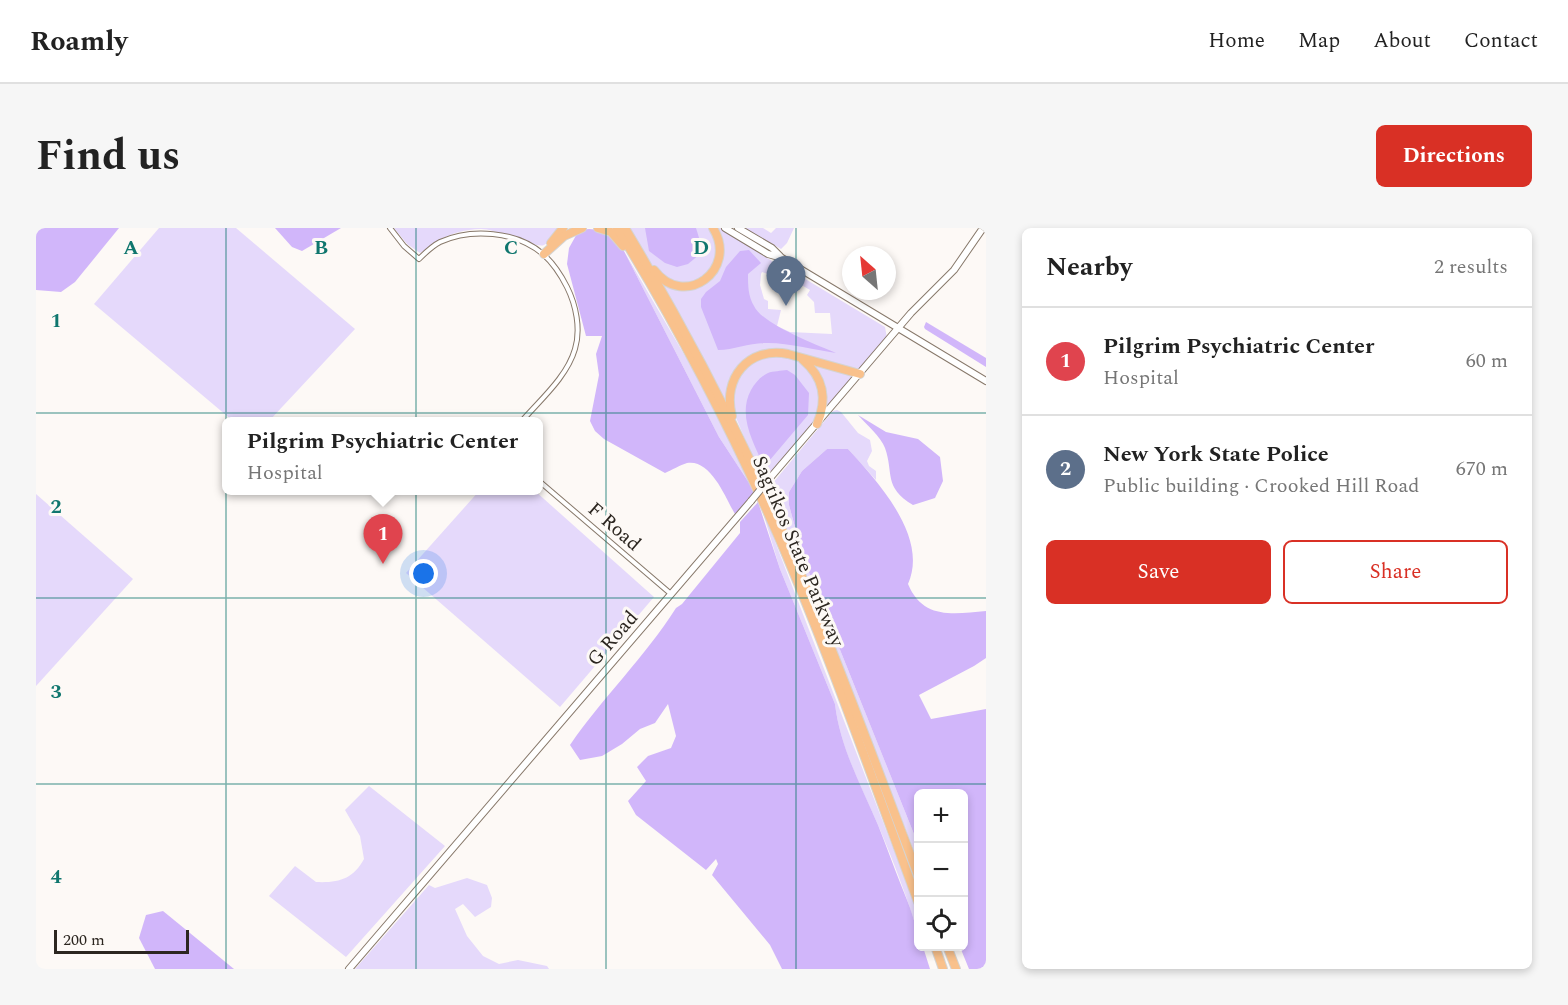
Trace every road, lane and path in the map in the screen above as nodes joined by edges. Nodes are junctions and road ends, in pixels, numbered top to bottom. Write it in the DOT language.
graph roads {
  1 [pos="390,228"];
  2 [pos="563,228"];
  3 [pos="582,228"];
  4 [pos="598,228"];
  5 [pos="617,228"];
  6 [pos="625,228"];
  7 [pos="713,228"];
  8 [pos="725,228"];
  9 [pos="738,228"];
  10 [pos="983,228"];
  11 [pos="632,240"];
  12 [pos="544,254"];
  13 [pos="782,258"];
  14 [pos="657,294"];
  15 [pos="899,328"];
  16 [pos="799,357"];
  17 [pos="860,374"];
  18 [pos="986,381"];
  19 [pos="525,417"];
  20 [pos="817,424"];
  21 [pos="738,435"];
  22 [pos="543,484"];
  23 [pos="671,594"];
  24 [pos="914,864"];
  25 [pos="916,897"];
  26 [pos="937,951"];
  27 [pos="949,951"];
  28 [pos="350,969"];
  29 [pos="943,969"];
  30 [pos="956,969"];
  1 -- 12 [label="street"];
  2 -- 12 [label="highway"];
  3 -- 12 [label="highway"];
  4 -- 14 [label="highway"];
  5 -- 14 [label="highway, Sagtikos State Parkway"];
  6 -- 11 [label="highway, Sagtikos State Parkway"];
  7 -- 11 [label="highway"];
  8 -- 13 [label="street"];
  9 -- 13 [label="street"];
  10 -- 15 [label="street, G Road"];
  11 -- 21 [label="highway, Sagtikos State Parkway"];
  12 -- 19 [label="street"];
  13 -- 15 [label="street"];
  14 -- 25 [label="highway, Sagtikos State Parkway"];
  15 -- 17 [label="street, G Road"];
  15 -- 18 [label="street"];
  16 -- 17 [label="highway"];
  16 -- 20 [label="highway"];
  16 -- 21 [label="highway"];
  17 -- 20 [label="street, G Road"];
  20 -- 23 [label="street, G Road, bridge"];
  21 -- 24 [label="highway, Sagtikos State Parkway"];
  22 -- 23 [label="street, F Road"];
  23 -- 28 [label="street, G Road"];
  26 -- 29 [label="highway"];
  27 -- 30 [label="highway"];
}
